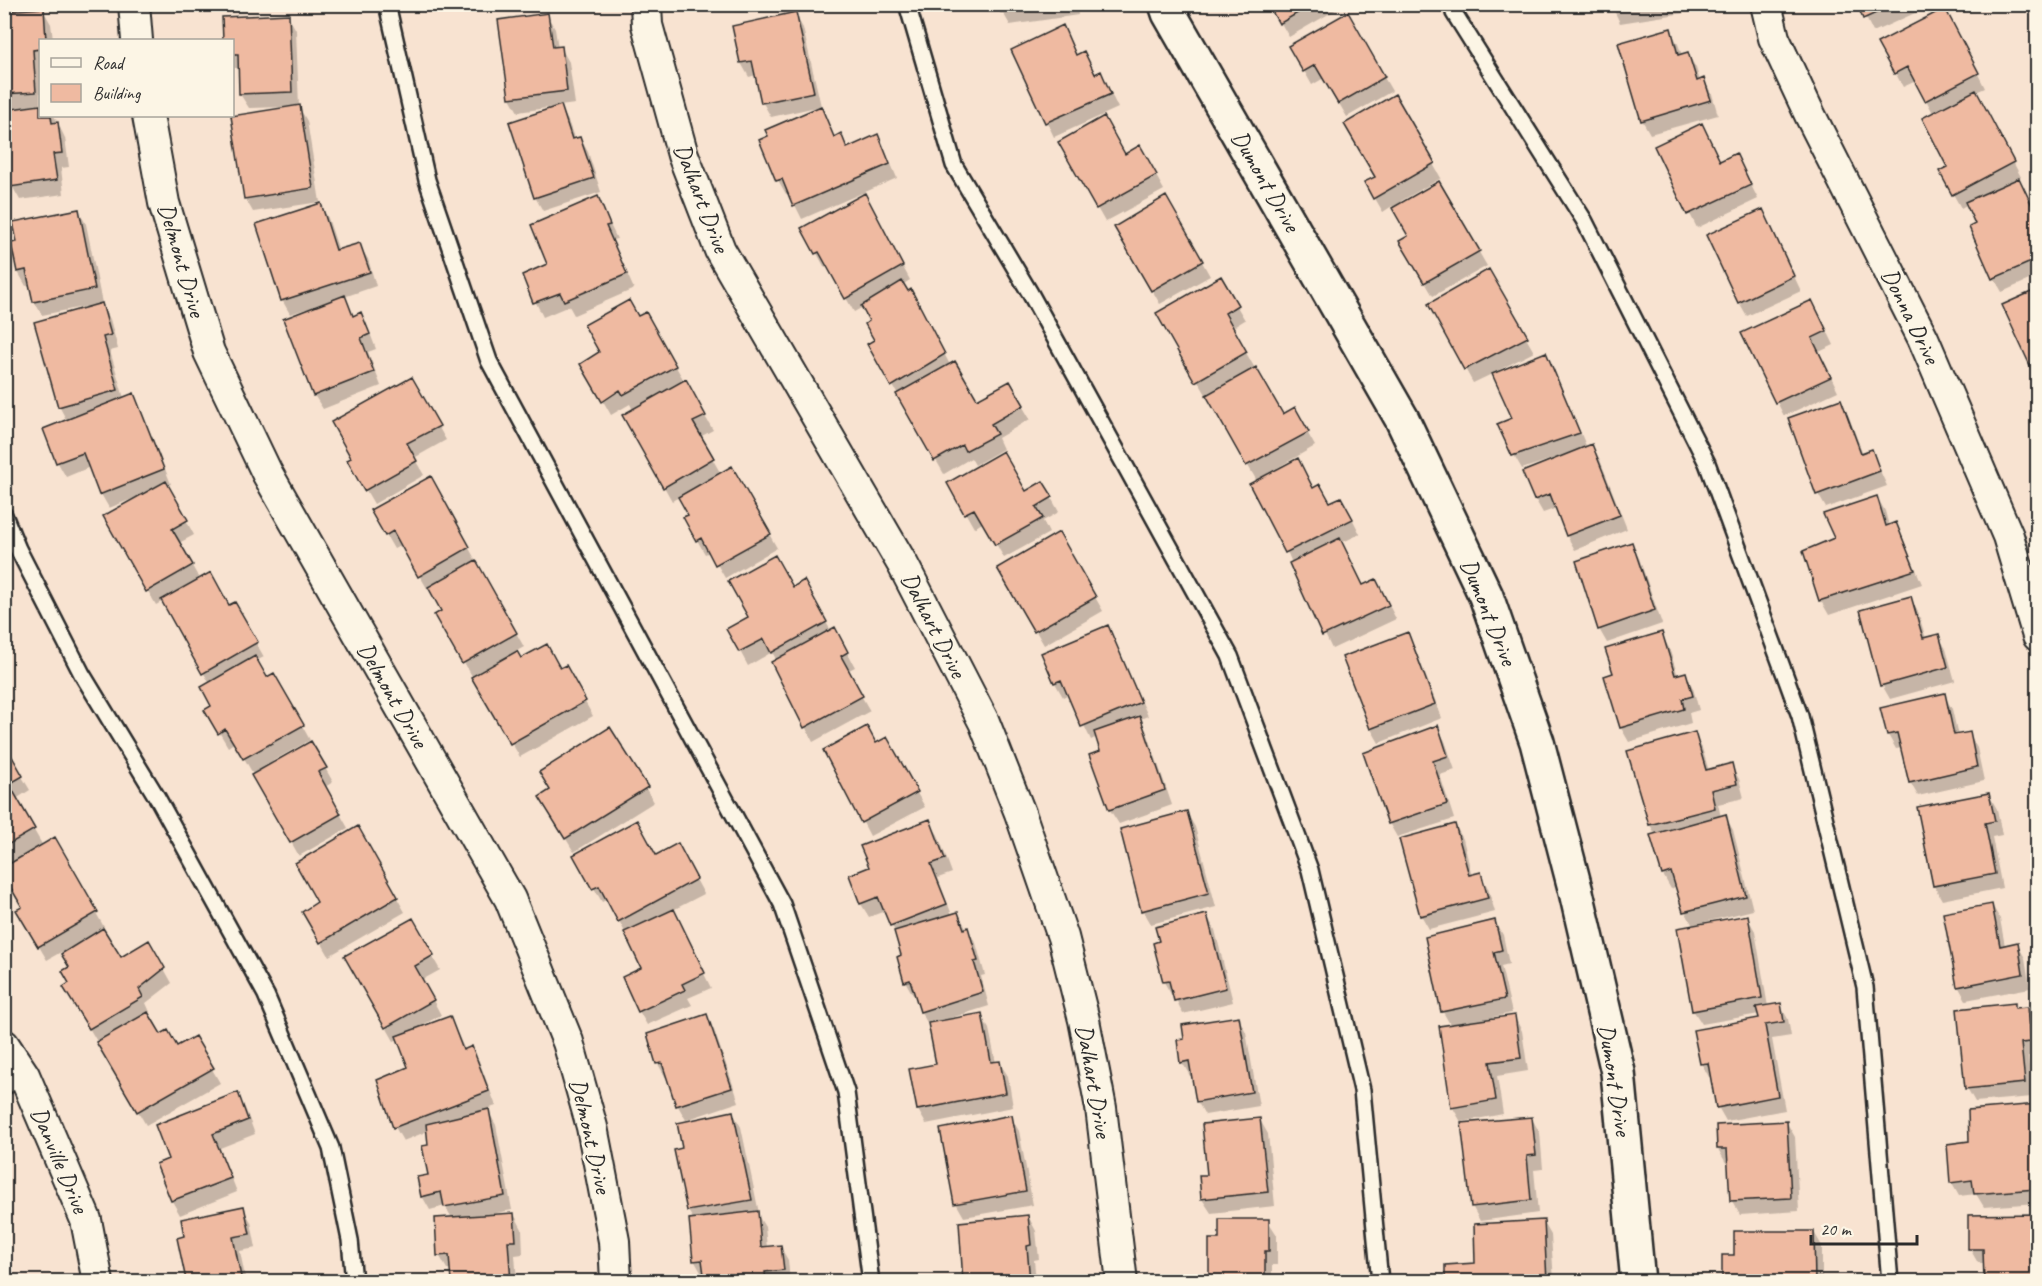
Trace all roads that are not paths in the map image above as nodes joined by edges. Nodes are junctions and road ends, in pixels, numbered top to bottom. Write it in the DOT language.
graph roads {
  1 [pos="134,4"];
  2 [pos="387,4"];
  3 [pos="646,4"];
  4 [pos="907,4"];
  5 [pos="1166,4"];
  6 [pos="1454,4"];
  7 [pos="1766,4"];
  8 [pos="137,39"];
  9 [pos="147,117"];
  10 [pos="4,515"];
  11 [pos="2037,636"];
  12 [pos="4,1045"];
  13 [pos="14,1081"];
  14 [pos="98,1281"];
  15 [pos="354,1281"];
  16 [pos="616,1281"];
  17 [pos="871,1281"];
  18 [pos="1122,1281"];
  19 [pos="1380,1281"];
  20 [pos="1638,1281"];
  21 [pos="1890,1281"];
  1 -- 8 [label="street"];
  2 -- 17 [label="lane"];
  3 -- 18 [label="street, Dalhart Drive"];
  4 -- 19 [label="lane"];
  5 -- 20 [label="street, Dumont Drive"];
  6 -- 21 [label="lane"];
  7 -- 11 [label="street, Donna Drive"];
  9 -- 16 [label="street, Delmont Drive"];
  10 -- 15 [label="lane"];
  12 -- 13 [label="street, Danville Drive"];
  13 -- 14 [label="street, Danville Drive"];
}
